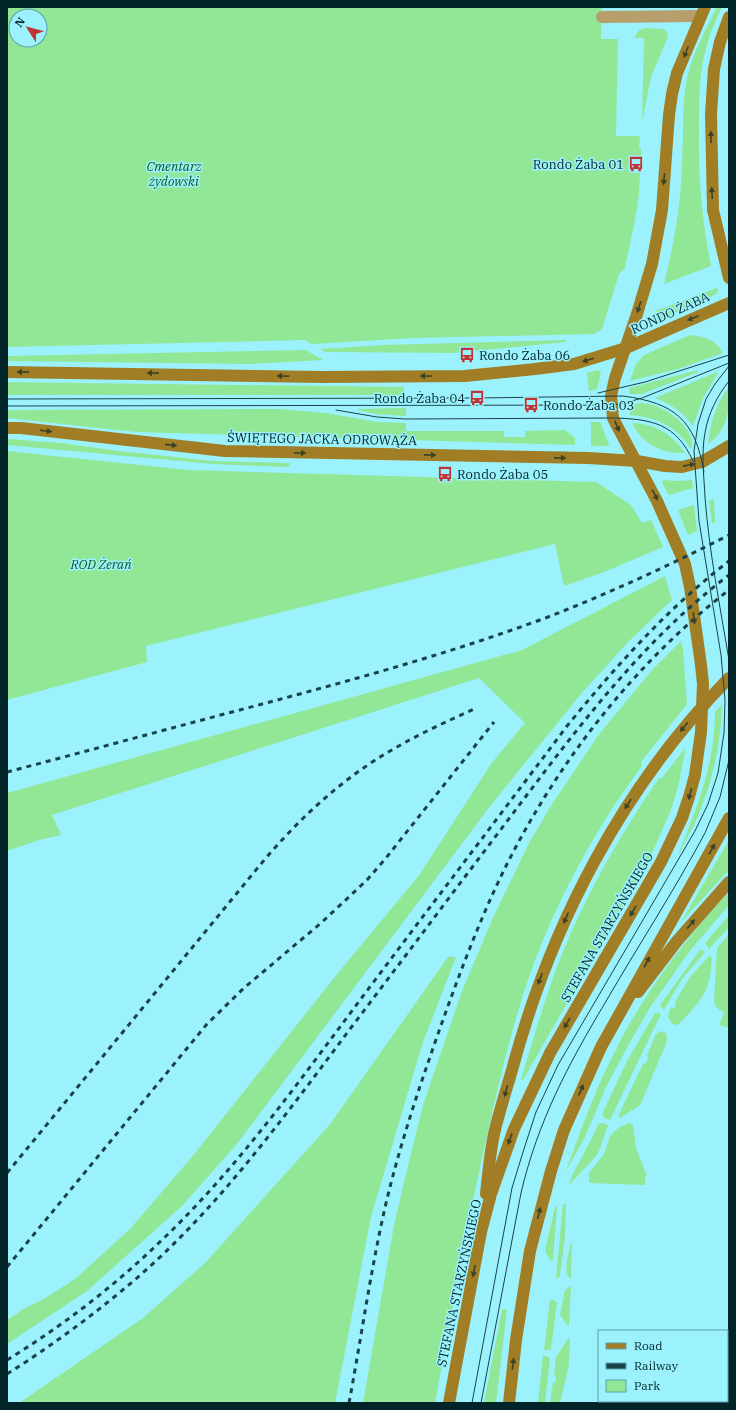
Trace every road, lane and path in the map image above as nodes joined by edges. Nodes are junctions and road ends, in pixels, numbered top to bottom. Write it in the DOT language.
graph roads {
  1 [pos="702,11"];
  2 [pos="729,17"];
  3 [pos="602,18"];
  4 [pos="716,226"];
  5 [pos="729,244"];
  6 [pos="729,278"];
  7 [pos="729,303"];
  8 [pos="626,348"];
  9 [pos="7,372"];
  10 [pos="7,428"];
  11 [pos="729,446"];
  12 [pos="637,461"];
  13 [pos="729,678"];
  14 [pos="729,818"];
  15 [pos="729,882"];
  16 [pos="615,1021"];
  17 [pos="481,1232"];
  18 [pos="449,1403"];
  19 [pos="509,1403"];
  1 -- 3 [label="street"];
  1 -- 8 [label="main road, one-way"];
  4 -- 2 [label="main road, one-way"];
  4 -- 5 [label="main road"];
  4 -- 6 [label="main road"];
  7 -- 8 [label="main road, RONDO ŻABA, one-way"];
  8 -- 9 [label="main road, one-way"];
  8 -- 12 [label="main road, RONDO ŻABA, one-way"];
  10 -- 12 [label="main road, ŚWIĘTEGO JACKA ODROWĄŻA, one-way"];
  12 -- 11 [label="main road, one-way"];
  12 -- 17 [label="main road, STEFANA STARZYŃSKIEGO, one-way"];
  13 -- 17 [label="main road, one-way"];
  16 -- 14 [label="main road, one-way"];
  16 -- 15 [label="main road, one-way"];
  19 -- 16 [label="main road, one-way"];
  17 -- 18 [label="main road, STEFANA STARZYŃSKIEGO, one-way"];
}
